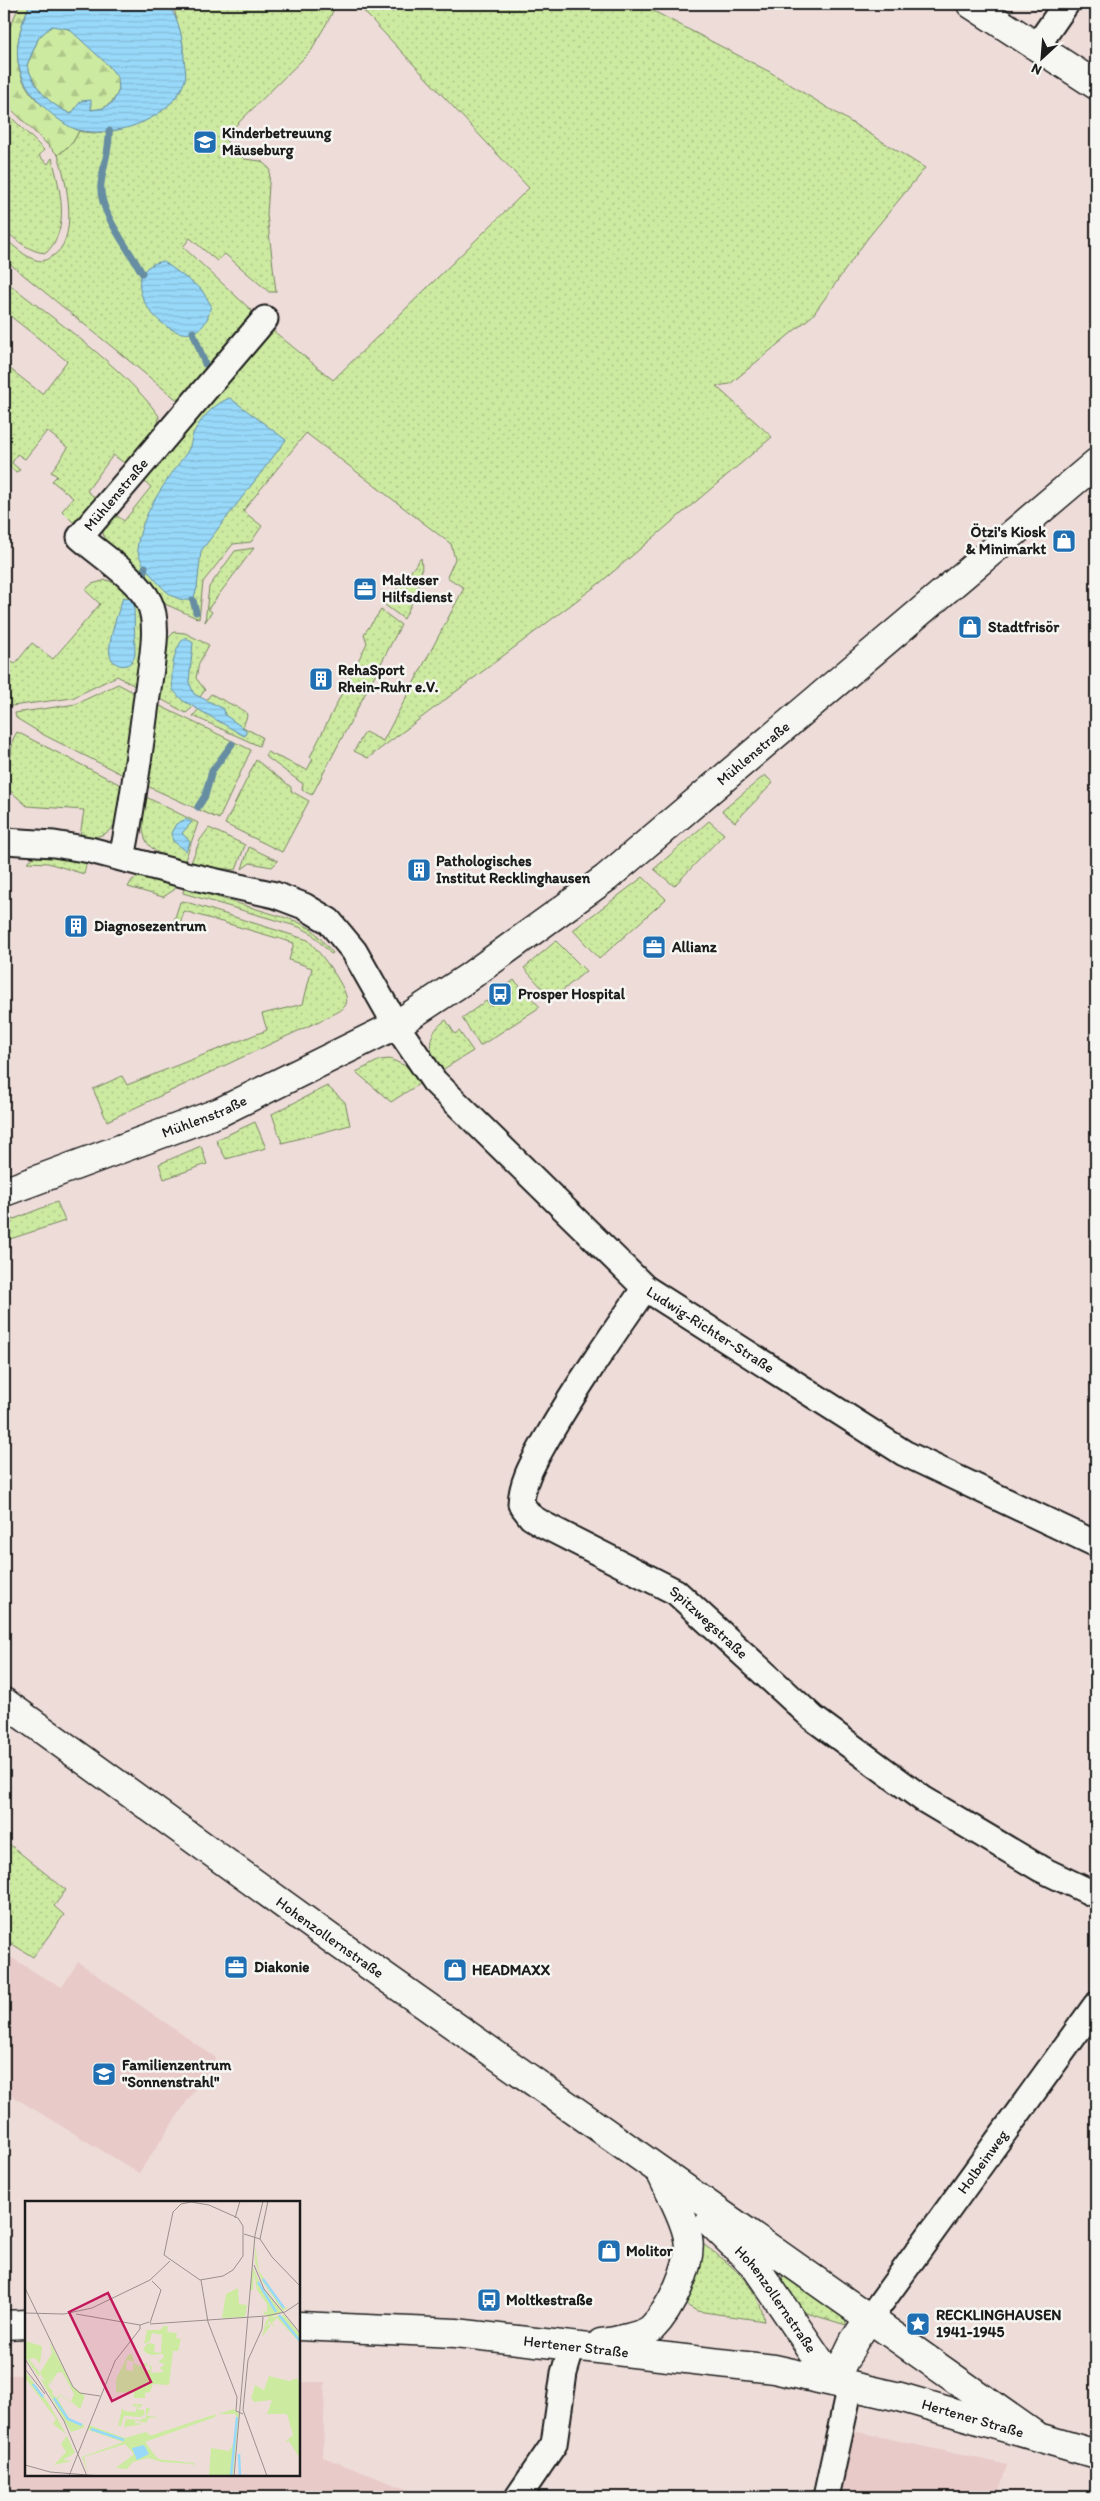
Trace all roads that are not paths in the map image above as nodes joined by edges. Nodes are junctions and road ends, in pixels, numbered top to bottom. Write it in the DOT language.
graph roads {
  1 [pos="971,4"];
  2 [pos="1066,4"];
  3 [pos="1037,46"];
  4 [pos="1096,85"];
  5 [pos="265,319"];
  6 [pos="1096,462"];
  7 [pos="4,841"];
  8 [pos="122,858"];
  9 [pos="396,1025"];
  10 [pos="4,1192"];
  11 [pos="645,1288"];
  12 [pos="1096,1544"];
  13 [pos="4,1702"];
  14 [pos="1096,1895"];
  15 [pos="1096,2006"];
  16 [pos="660,2171"];
  17 [pos="869,2319"];
  18 [pos="25,2324"];
  19 [pos="4,2325"];
  20 [pos="300,2326"];
  21 [pos="572,2346"];
  22 [pos="842,2384"];
  23 [pos="1036,2436"];
  24 [pos="1096,2454"];
  25 [pos="518,2497"];
  26 [pos="826,2497"];
  1 -- 3 [label="main road"];
  2 -- 3 [label="street"];
  3 -- 4 [label="main road"];
  5 -- 8 [label="street, Mühlenstraße"];
  6 -- 9 [label="main road, Mühlenstraße"];
  7 -- 8 [label="street"];
  8 -- 9 [label="street"];
  9 -- 10 [label="main road, Mühlenstraße"];
  9 -- 11 [label="street, Ludwig-Richter-Straße"];
  11 -- 12 [label="street, Ludwig-Richter-Straße"];
  11 -- 14 [label="street, Spitzwegstraße"];
  13 -- 16 [label="main road, Hohenzollernstraße"];
  15 -- 17 [label="street, Holbeinweg"];
  16 -- 17 [label="main road, Hohenzollernstraße"];
  16 -- 21 [label="main road"];
  16 -- 22 [label="main road, Hohenzollernstraße"];
  17 -- 22 [label="main road"];
  17 -- 23 [label="main road, Hohenzollernstraße"];
  18 -- 19 [label="main road"];
  20 -- 21 [label="main road, Hertener Straße"];
  21 -- 22 [label="main road, Hertener Straße"];
  21 -- 25 [label="street"];
  22 -- 23 [label="main road, Hertener Straße"];
  22 -- 26 [label="street"];
  23 -- 24 [label="main road, Hertener Straße"];
}
